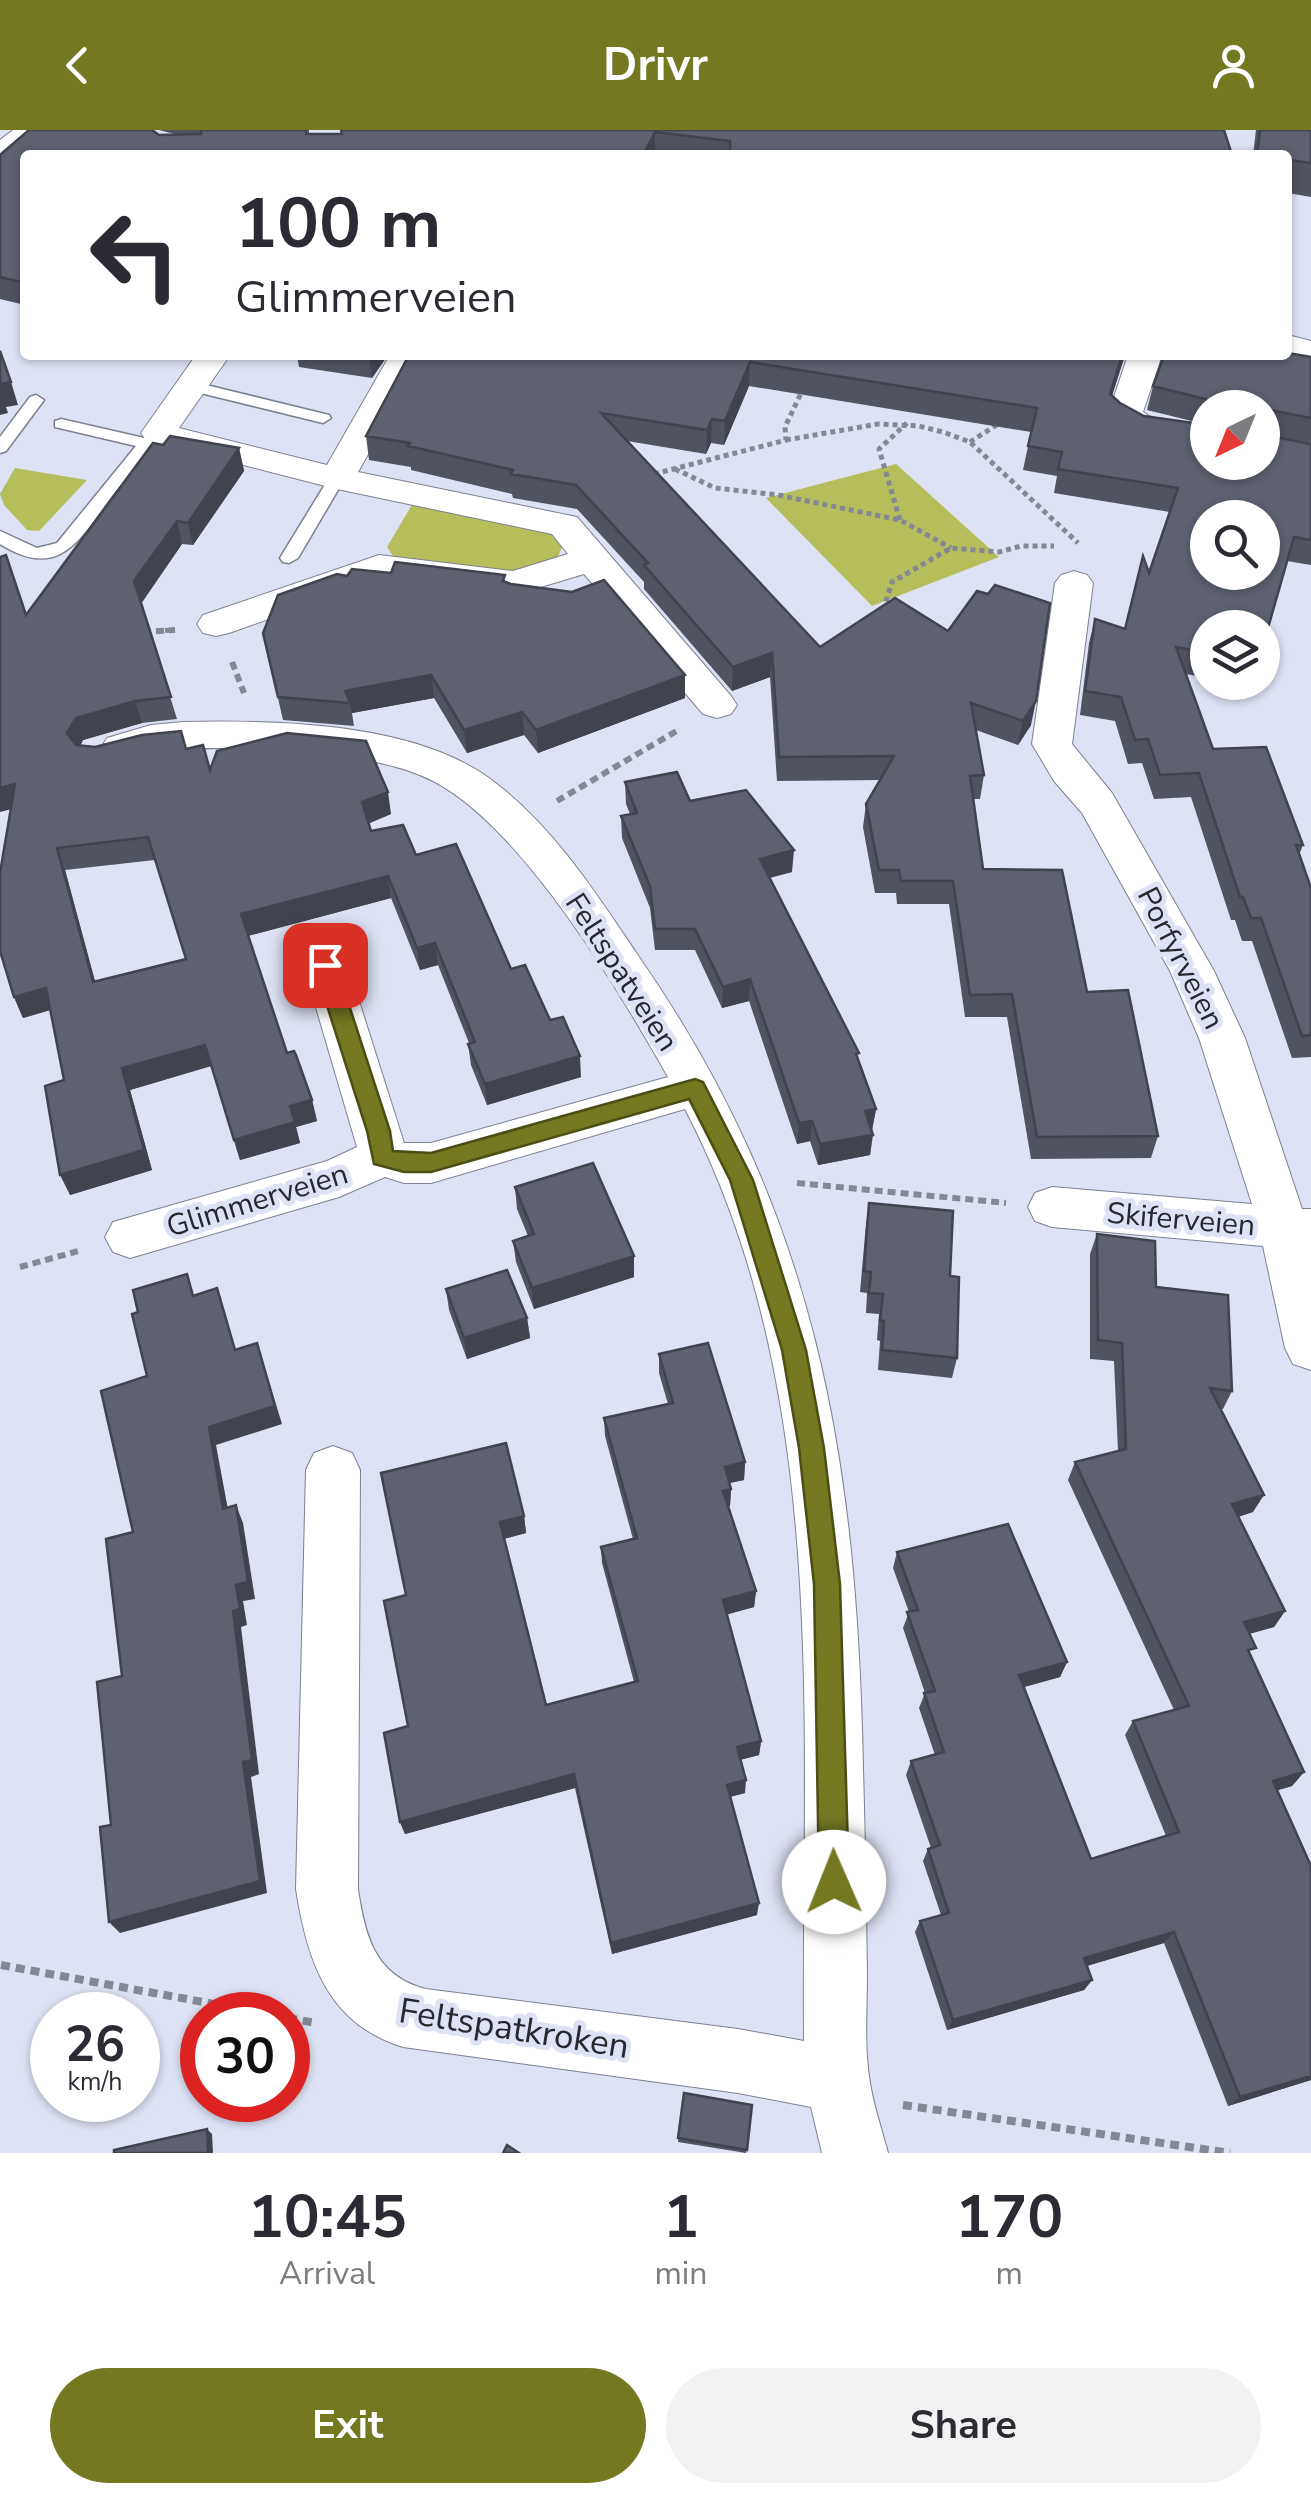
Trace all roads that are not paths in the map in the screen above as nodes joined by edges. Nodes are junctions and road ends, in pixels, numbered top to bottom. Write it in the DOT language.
graph roads {
  1 [pos="32,130"];
  2 [pos="0,154"];
  3 [pos="210,360"];
  4 [pos="404,360"];
  5 [pos="1143,360"];
  6 [pos="190,386"];
  7 [pos="36,400"];
  8 [pos="323,418"];
  9 [pos="61,424"];
  10 [pos="1190,435"];
  11 [pos="153,438"];
  12 [pos="0,448"];
  13 [pos="337,478"];
  14 [pos="408,493"];
  15 [pos="0,536"];
  16 [pos="288,558"];
  17 [pos="592,559"];
  18 [pos="1077,565"];
  19 [pos="378,568"];
  20 [pos="216,624"];
  21 [pos="716,705"];
  22 [pos="98,754"];
  23 [pos="324,960"];
  24 [pos="695,1088"];
  25 [pos="382,1157"];
  26 [pos="1052,1207"];
  27 [pos="1298,1229"];
  28 [pos="130,1237"];
  29 [pos="1311,1348"];
  30 [pos="333,1470"];
  31 [pos="836,2080"];
  32 [pos="854,2153"];
  1 -- 2 [label="street"];
  3 -- 6 [label="street"];
  4 -- 13 [label="street"];
  5 -- 10 [label="street"];
  6 -- 8 [label="lane"];
  6 -- 11 [label="street"];
  7 -- 12 [label="lane"];
  9 -- 11 [label="lane"];
  11 -- 13 [label="street"];
  11 -- 15 [label="lane"];
  13 -- 14 [label="street"];
  13 -- 16 [label="lane"];
  14 -- 17 [label="street"];
  14 -- 19 [label="street"];
  17 -- 19 [label="street"];
  17 -- 21 [label="street"];
  18 -- 27 [label="street, Porfyrveien"];
  19 -- 20 [label="street"];
  22 -- 24 [label="street, Feltspatveien"];
  23 -- 25 [label="street, Glimmerveien"];
  24 -- 25 [label="street, Glimmerveien"];
  24 -- 31 [label="street, Feltspatveien"];
  25 -- 28 [label="street, Glimmerveien"];
  26 -- 27 [label="street, Skiferveien"];
  27 -- 29 [label="street, Porfyrveien"];
  30 -- 31 [label="street, Feltspatkroken"];
  31 -- 32 [label="street, Feltspatveien"];
}
